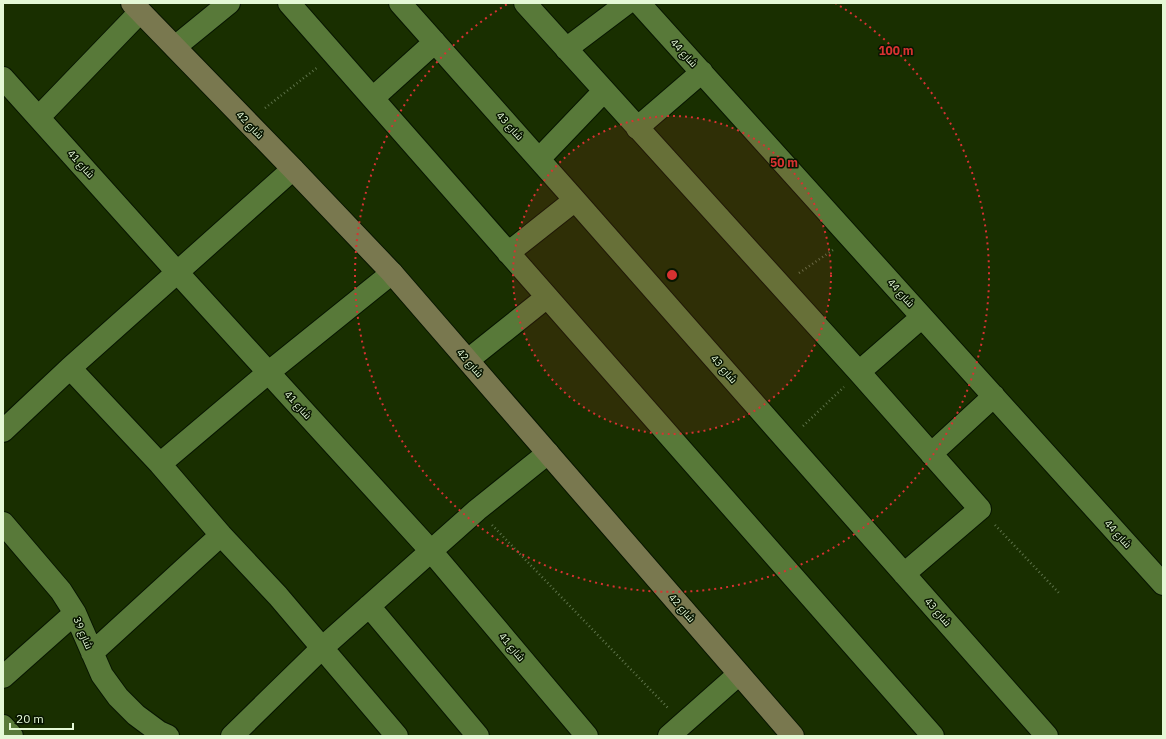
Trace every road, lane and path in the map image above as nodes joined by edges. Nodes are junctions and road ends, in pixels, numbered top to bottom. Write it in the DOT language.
graph roads {
  1 [pos="229,3"];
  2 [pos="289,3"];
  3 [pos="400,3"];
  4 [pos="525,3"];
  5 [pos="627,3"];
  6 [pos="639,3"];
  7 [pos="136,8"];
  8 [pos="435,42"];
  9 [pos="175,47"];
  10 [pos="566,49"];
  11 [pos="334,55"];
  12 [pos="702,72"];
  13 [pos="3,78"];
  14 [pos="604,91"];
  15 [pos="373,98"];
  16 [pos="39,118"];
  17 [pos="247,122"];
  18 [pos="637,128"];
  19 [pos="539,159"];
  20 [pos="293,169"];
  21 [pos="575,200"];
  22 [pos="851,238"];
  23 [pos="508,253"];
  24 [pos="177,272"];
  25 [pos="392,273"];
  26 [pos="780,286"];
  27 [pos="547,296"];
  28 [pos="922,316"];
  29 [pos="468,360"];
  30 [pos="70,368"];
  31 [pos="268,372"];
  32 [pos="859,372"];
  33 [pos="994,396"];
  34 [pos="3,432"];
  35 [pos="787,441"];
  36 [pos="548,453"];
  37 [pos="931,454"];
  38 [pos="160,464"];
  39 [pos="980,509"];
  40 [pos="477,510"];
  41 [pos="3,523"];
  42 [pos="221,535"];
  43 [pos="431,551"];
  44 [pos="904,574"];
  45 [pos="1163,584"];
  46 [pos="1059,593"];
  47 [pos="368,606"];
  48 [pos="75,613"];
  49 [pos="322,648"];
  50 [pos="92,653"];
  51 [pos="739,674"];
  52 [pos="3,677"];
  53 [pos="3,726"];
  54 [pos="676,730"];
  55 [pos="12,736"];
  56 [pos="168,736"];
  57 [pos="232,736"];
  58 [pos="397,736"];
  59 [pos="478,736"];
  60 [pos="587,736"];
  61 [pos="793,736"];
  62 [pos="932,736"];
  63 [pos="1047,736"];
  1 -- 9 [label="street"];
  2 -- 11 [label="street"];
  3 -- 8 [label="street, شارع 43"];
  4 -- 10 [label="street"];
  5 -- 10 [label="street"];
  6 -- 12 [label="street, شارع 44"];
  7 -- 9 [label="main road, شارع 42"];
  7 -- 16 [label="street"];
  8 -- 15 [label="street"];
  8 -- 19 [label="street, شارع 43"];
  9 -- 17 [label="main road, شارع 42"];
  10 -- 14 [label="street"];
  11 -- 15 [label="street"];
  11 -- 17 [label="path"];
  12 -- 18 [label="street"];
  12 -- 22 [label="street, شارع 44"];
  13 -- 16 [label="street, شارع 41"];
  14 -- 18 [label="street"];
  14 -- 19 [label="street"];
  15 -- 23 [label="street"];
  16 -- 24 [label="street, شارع 41"];
  17 -- 20 [label="main road, شارع 42"];
  18 -- 26 [label="street"];
  19 -- 21 [label="street, شارع 43"];
  20 -- 24 [label="street"];
  20 -- 25 [label="main road, شارع 42"];
  21 -- 23 [label="street"];
  21 -- 35 [label="street, شارع 43"];
  22 -- 26 [label="path"];
  22 -- 28 [label="street, شارع 44"];
  23 -- 27 [label="street"];
  24 -- 30 [label="street"];
  24 -- 31 [label="street, شارع 41"];
  25 -- 29 [label="main road, شارع 42"];
  25 -- 31 [label="street"];
  26 -- 32 [label="street"];
  27 -- 29 [label="street"];
  27 -- 62 [label="street"];
  28 -- 32 [label="street"];
  28 -- 33 [label="street, شارع 44"];
  29 -- 36 [label="main road, شارع 42"];
  30 -- 34 [label="street"];
  30 -- 38 [label="street"];
  31 -- 38 [label="street"];
  31 -- 43 [label="street, شارع 41"];
  32 -- 35 [label="path"];
  32 -- 37 [label="street"];
  33 -- 37 [label="street"];
  33 -- 45 [label="street, شارع 44"];
  35 -- 44 [label="street, شارع 43"];
  36 -- 40 [label="street"];
  36 -- 51 [label="main road, شارع 42"];
  37 -- 39 [label="street"];
  38 -- 42 [label="street"];
  39 -- 44 [label="street"];
  39 -- 46 [label="path"];
  40 -- 43 [label="street"];
  40 -- 54 [label="path"];
  41 -- 48 [label="street, شارع 39"];
  42 -- 49 [label="street"];
  42 -- 50 [label="street"];
  43 -- 47 [label="street"];
  43 -- 60 [label="street, شارع 41"];
  44 -- 63 [label="street, شارع 43"];
  47 -- 49 [label="street"];
  47 -- 59 [label="street"];
  48 -- 50 [label="street, شارع 39"];
  48 -- 52 [label="street"];
  49 -- 57 [label="street"];
  49 -- 58 [label="street"];
  50 -- 56 [label="street, شارع 39"];
  51 -- 54 [label="street"];
  51 -- 61 [label="main road, شارع 42"];
  53 -- 55 [label="street"];
}
